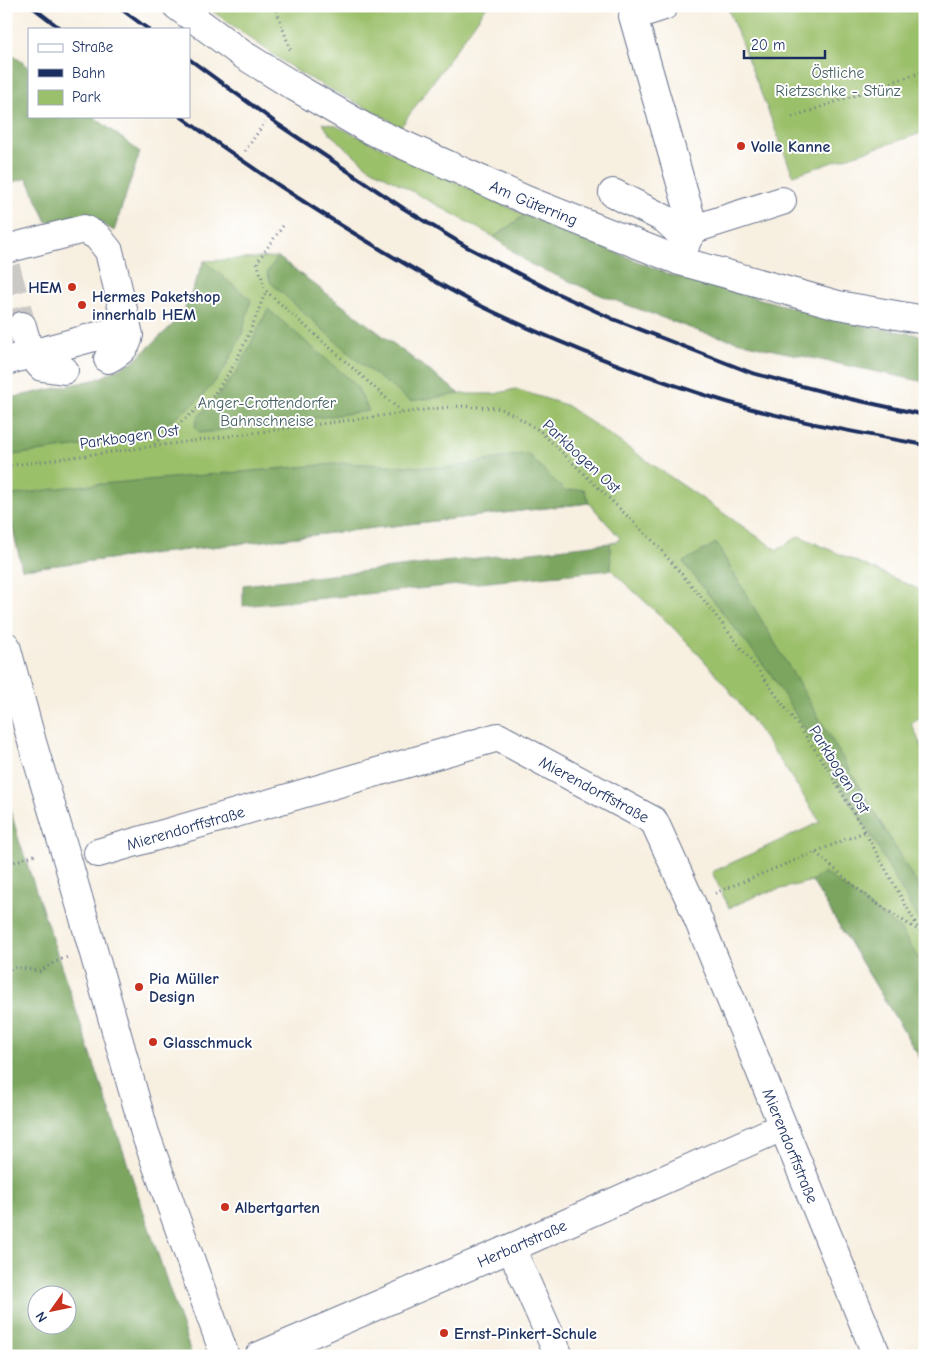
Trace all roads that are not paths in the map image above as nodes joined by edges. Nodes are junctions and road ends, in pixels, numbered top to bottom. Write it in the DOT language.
graph roads {
  1 [pos="177,6"];
  2 [pos="664,6"];
  3 [pos="613,193"];
  4 [pos="782,201"];
  5 [pos="687,243"];
  6 [pos="6,249"];
  7 [pos="925,320"];
  8 [pos="22,326"];
  9 [pos="127,328"];
  10 [pos="18,357"];
  11 [pos="108,359"];
  12 [pos="64,370"];
  13 [pos="6,646"];
  14 [pos="98,853"];
  15 [pos="782,1127"];
  16 [pos="511,1248"];
  17 [pos="225,1356"];
  18 [pos="259,1356"];
  19 [pos="559,1356"];
  20 [pos="876,1356"];
  1 -- 5 [label="street, Am Güterring"];
  2 -- 5 [label="street"];
  3 -- 5 [label="street"];
  4 -- 5 [label="street"];
  5 -- 7 [label="street, Am Güterring"];
  6 -- 9 [label="street"];
  8 -- 10 [label="street"];
  9 -- 10 [label="street"];
  9 -- 11 [label="street"];
  10 -- 12 [label="street"];
  13 -- 17 [label="street"];
  14 -- 15 [label="street, Mierendorffstraße"];
  15 -- 16 [label="street, Herbartstraße"];
  15 -- 20 [label="street, Mierendorffstraße"];
  16 -- 18 [label="street, Herbartstraße"];
  16 -- 19 [label="street"];
}
